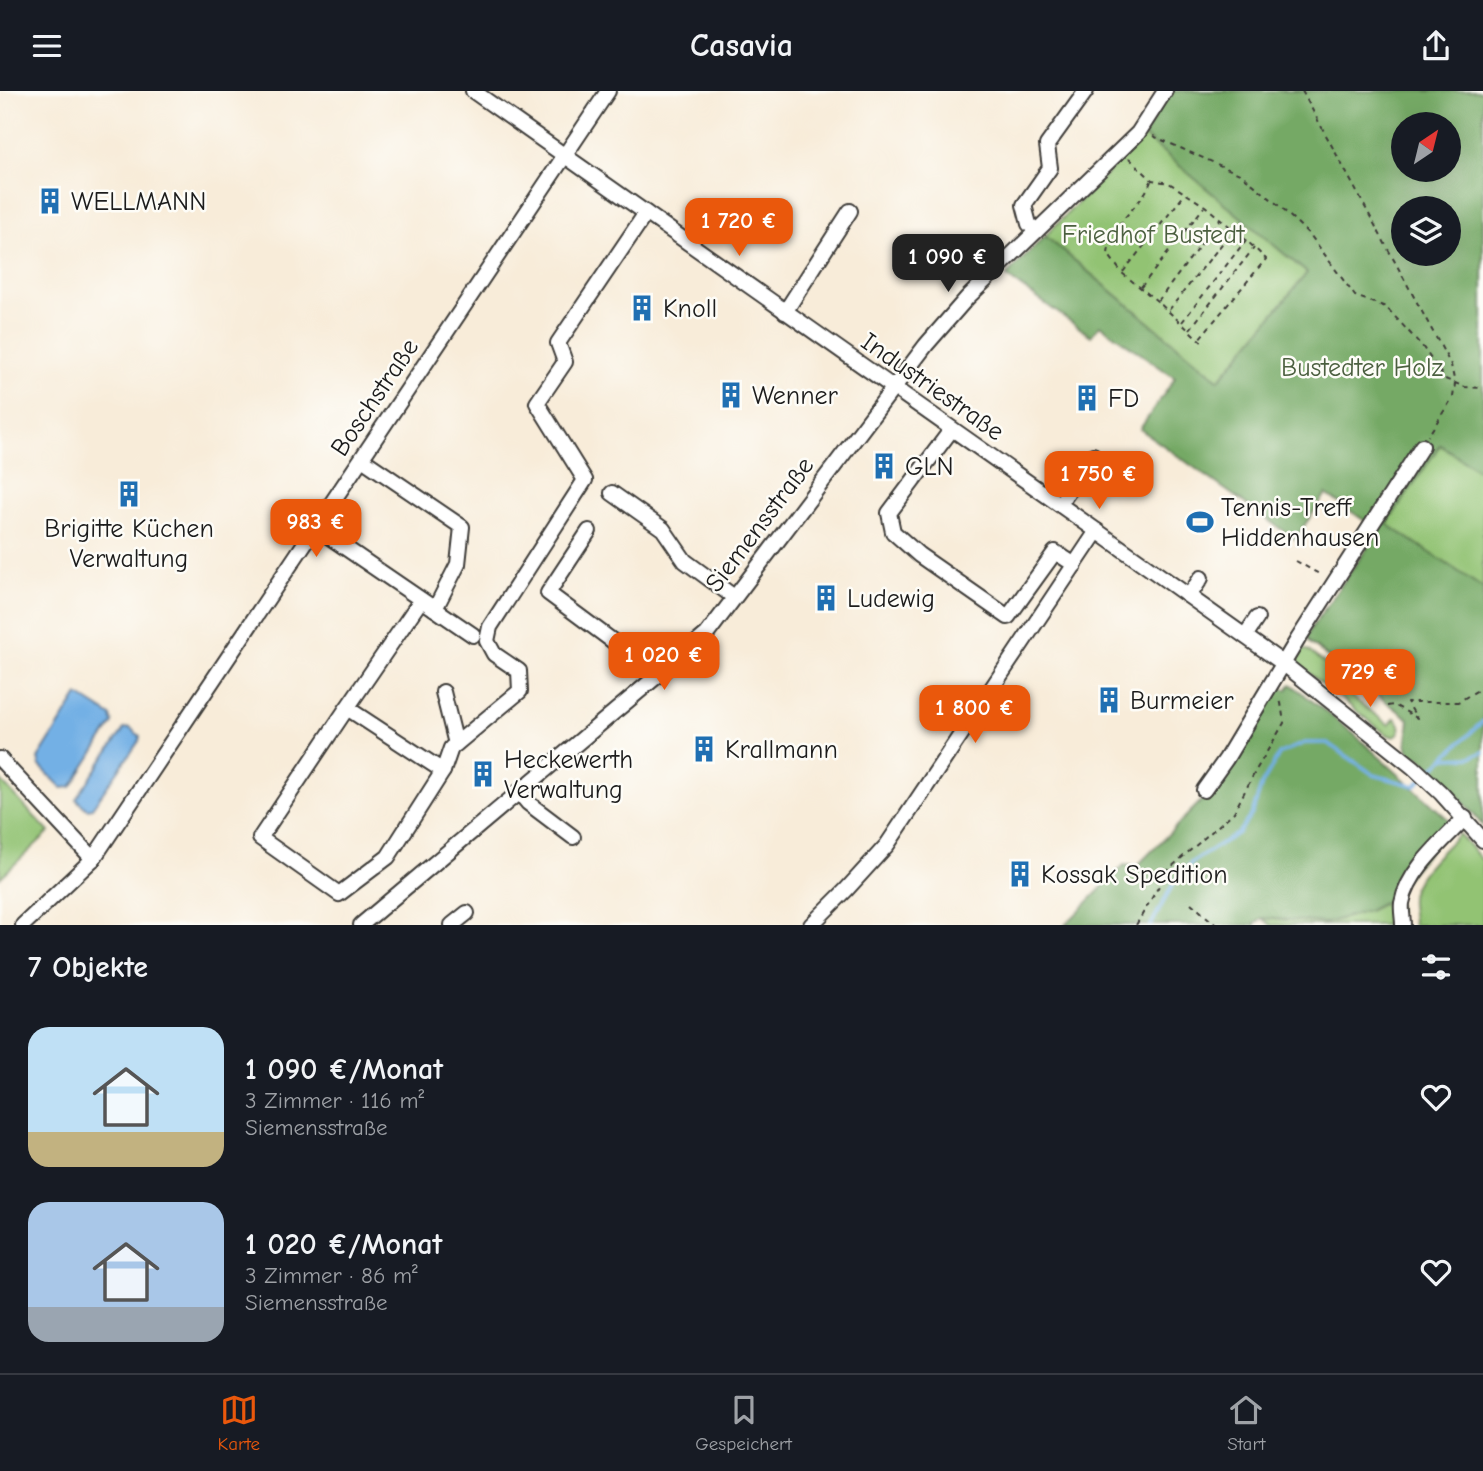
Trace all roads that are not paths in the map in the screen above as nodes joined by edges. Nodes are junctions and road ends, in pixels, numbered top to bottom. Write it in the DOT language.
graph roads {
  1 [pos="473,91"];
  2 [pos="608,91"];
  3 [pos="1086,91"];
  4 [pos="1160,93"];
  5 [pos="565,156"];
  6 [pos="850,211"];
  7 [pos="646,213"];
  8 [pos="1036,231"];
  9 [pos="785,312"];
  10 [pos="894,388"];
  11 [pos="952,429"];
  12 [pos="1422,446"];
  13 [pos="1093,455"];
  14 [pos="362,459"];
  15 [pos="612,493"];
  16 [pos="1060,505"];
  17 [pos="316,527"];
  18 [pos="589,531"];
  19 [pos="1097,531"];
  20 [pos="1075,565"];
  21 [pos="1201,578"];
  22 [pos="1189,596"];
  23 [pos="734,597"];
  24 [pos="421,600"];
  25 [pos="435,609"];
  26 [pos="1257,618"];
  27 [pos="473,635"];
  28 [pos="1245,636"];
  29 [pos="1283,664"];
  30 [pos="654,678"];
  31 [pos="443,691"];
  32 [pos="347,708"];
  33 [pos="456,744"];
  34 [pos="0,759"];
  35 [pos="443,771"];
  36 [pos="1204,790"];
  37 [pos="519,792"];
  38 [pos="1465,818"];
  39 [pos="573,837"];
  40 [pos="1483,840"];
  41 [pos="93,859"];
  42 [pos="467,913"];
  43 [pos="364,924"];
  44 [pos="23,925"];
  45 [pos="452,925"];
  46 [pos="811,925"];
  47 [pos="1403,925"];
  1 -- 5 [label="street, Industriestraße"];
  2 -- 5 [label="street, Boschstraße"];
  3 -- 8 [label="street"];
  4 -- 8 [label="street, Siemensstraße"];
  5 -- 7 [label="street, Industriestraße"];
  5 -- 14 [label="street, Boschstraße"];
  6 -- 9 [label="street"];
  7 -- 9 [label="street, Industriestraße"];
  7 -- 33 [label="street"];
  8 -- 10 [label="street, Siemensstraße"];
  9 -- 10 [label="street, Industriestraße"];
  10 -- 11 [label="street, Industriestraße"];
  10 -- 23 [label="street, Siemensstraße"];
  11 -- 16 [label="street, Industriestraße"];
  11 -- 20 [label="street"];
  12 -- 29 [label="street"];
  13 -- 16 [label="street"];
  14 -- 17 [label="street, Boschstraße"];
  14 -- 25 [label="street"];
  15 -- 23 [label="street"];
  16 -- 19 [label="street, Industriestraße"];
  17 -- 24 [label="street"];
  17 -- 41 [label="street, Boschstraße"];
  18 -- 30 [label="street"];
  19 -- 20 [label="street"];
  19 -- 22 [label="street, Industriestraße"];
  20 -- 46 [label="street"];
  21 -- 22 [label="street"];
  22 -- 28 [label="street, Industriestraße"];
  23 -- 30 [label="street, Siemensstraße"];
  24 -- 25 [label="street"];
  24 -- 32 [label="street"];
  25 -- 27 [label="street"];
  26 -- 28 [label="street"];
  28 -- 29 [label="street, Industriestraße"];
  29 -- 36 [label="street"];
  29 -- 38 [label="street, Industriestraße"];
  30 -- 37 [label="street, Siemensstraße"];
  31 -- 33 [label="street"];
  32 -- 35 [label="street"];
  32 -- 35 [label="street"];
  33 -- 35 [label="street"];
  34 -- 41 [label="street"];
  37 -- 39 [label="street"];
  37 -- 43 [label="street, Siemensstraße"];
  38 -- 40 [label="street, Industriestraße"];
  38 -- 47 [label="street"];
  41 -- 44 [label="street, Boschstraße"];
  42 -- 45 [label="street"];
}
